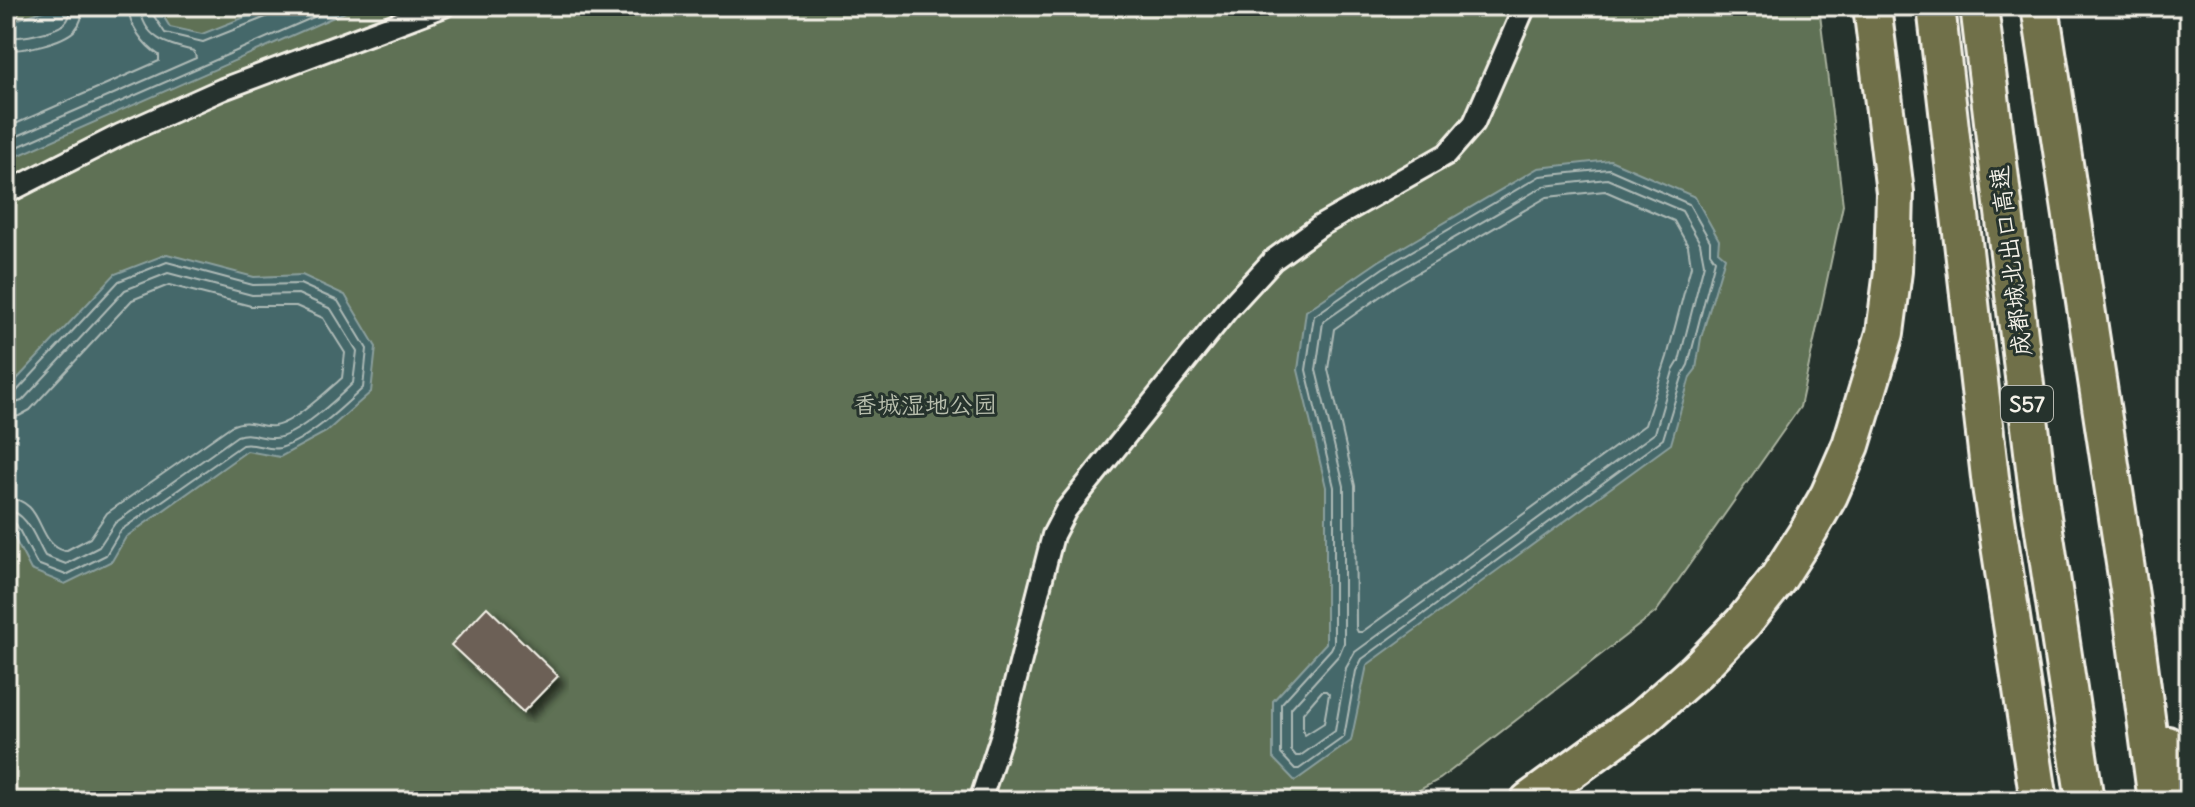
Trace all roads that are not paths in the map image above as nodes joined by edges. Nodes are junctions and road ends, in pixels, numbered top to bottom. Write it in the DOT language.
graph roads {
  1 [pos="444,6"];
  2 [pos="1525,6"];
  3 [pos="1872,6"];
  4 [pos="1936,6"];
  5 [pos="1979,6"];
  6 [pos="2040,6"];
  7 [pos="6,193"];
  8 [pos="2130,596"];
  9 [pos="1643,718"];
  10 [pos="980,801"];
  11 [pos="1529,801"];
  12 [pos="1560,801"];
  13 [pos="2039,801"];
  14 [pos="2085,801"];
  15 [pos="2157,801"];
  16 [pos="2184,801"];
  1 -- 7 [label="street"];
  2 -- 10 [label="street"];
  3 -- 9 [label="highway"];
  4 -- 13 [label="highway, 成都城北出口高速 / S57"];
  5 -- 14 [label="highway, 成都城北出口高速 / S57"];
  6 -- 8 [label="highway"];
  8 -- 15 [label="highway"];
  8 -- 16 [label="highway"];
  9 -- 11 [label="highway"];
  9 -- 12 [label="highway"];
}
